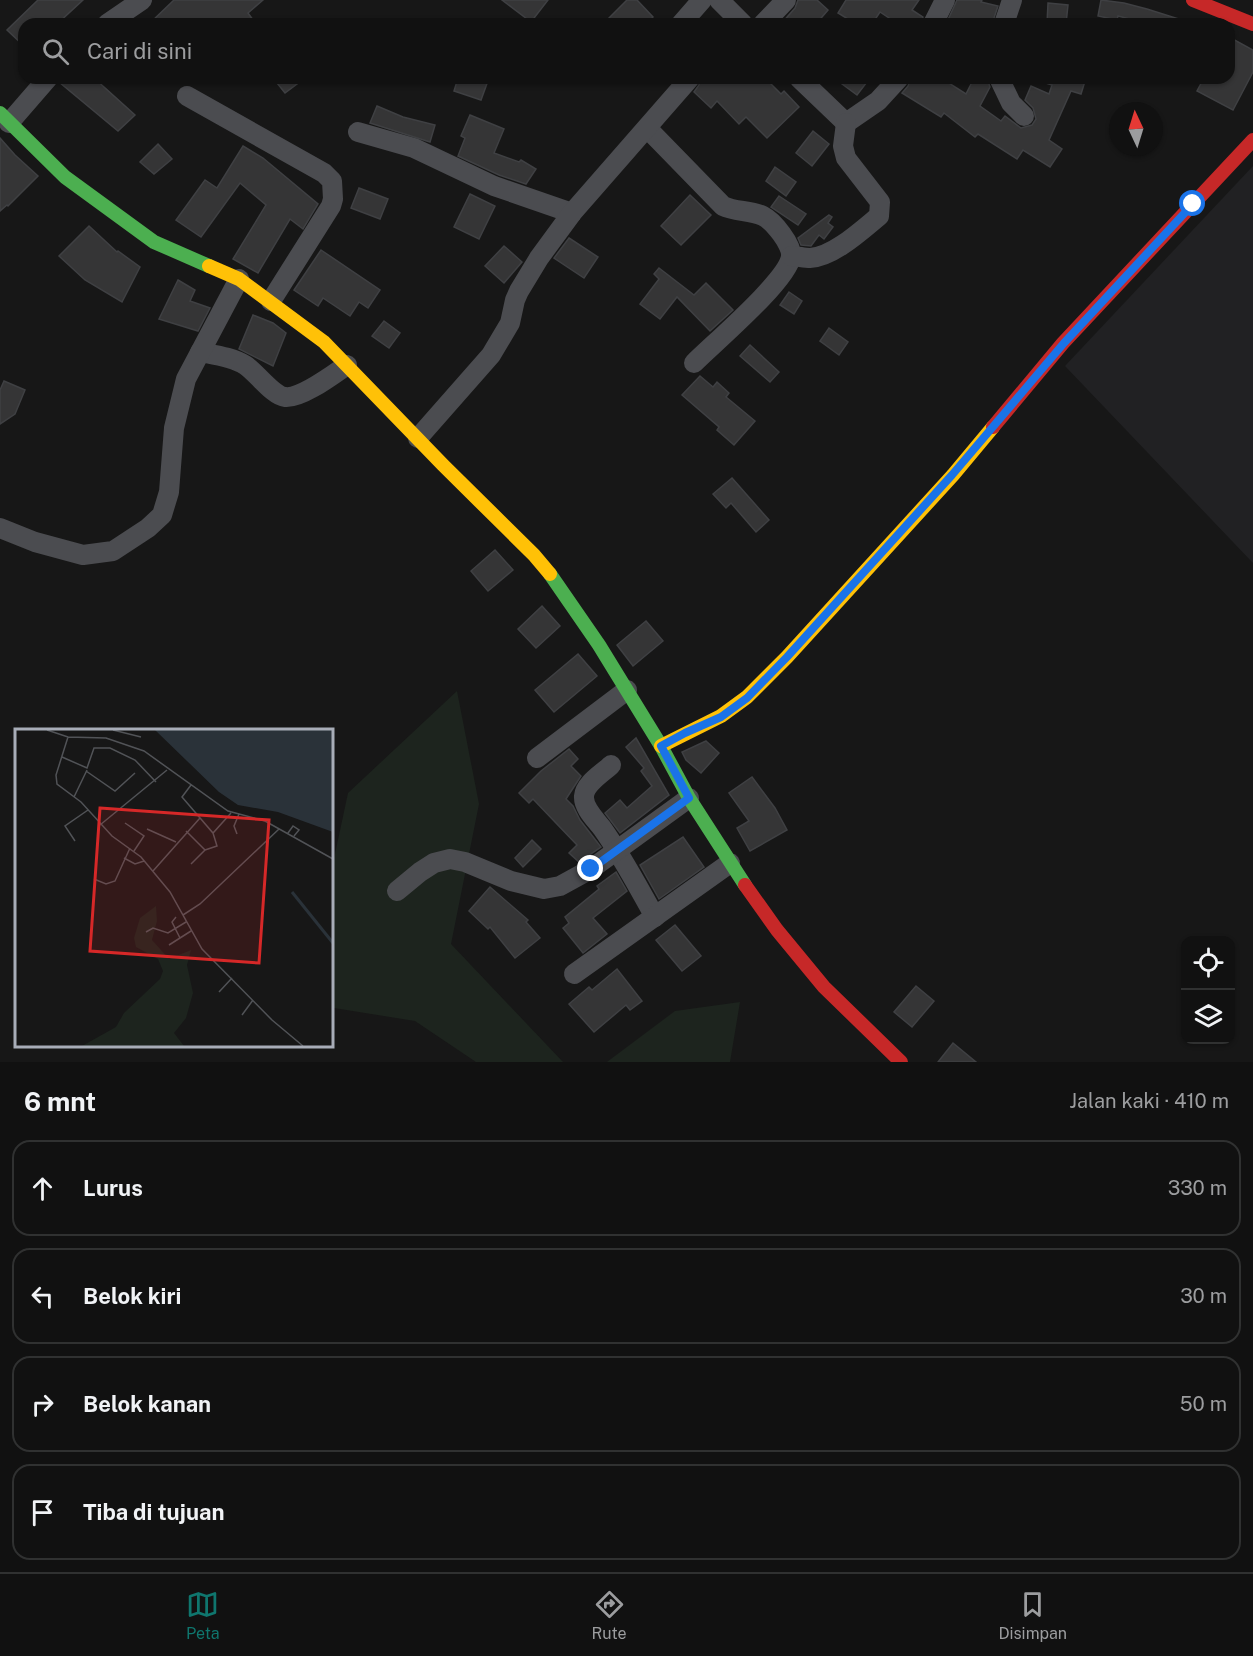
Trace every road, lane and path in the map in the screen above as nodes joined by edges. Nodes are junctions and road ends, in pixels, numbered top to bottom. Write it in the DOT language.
graph roads {
  1 [pos="142,0"];
  2 [pos="702,0"];
  3 [pos="719,0"];
  4 [pos="786,0"];
  5 [pos="945,0"];
  6 [pos="1012,0"];
  7 [pos="1192,0"];
  8 [pos="115,18"];
  9 [pos="686,18"];
  10 [pos="735,18"];
  11 [pos="769,18"];
  12 [pos="936,18"];
  13 [pos="1006,18"];
  14 [pos="1253,24"];
  15 [pos="41,84"];
  16 [pos="685,84"];
  17 [pos="805,84"];
  18 [pos="894,84"];
  19 [pos="1002,84"];
  20 [pos="187,96"];
  21 [pos="1024,116"];
  22 [pos="4,118"];
  23 [pos="846,123"];
  24 [pos="647,128"];
  25 [pos="358,132"];
  26 [pos="1253,140"];
  27 [pos="572,213"];
  28 [pos="791,256"];
  29 [pos="239,279"];
  30 [pos="271,301"];
  31 [pos="201,352"];
  32 [pos="694,363"];
  33 [pos="347,365"];
  34 [pos="418,438"];
  35 [pos="0,528"];
  36 [pos="627,690"];
  37 [pos="661,746"];
  38 [pos="537,758"];
  39 [pos="611,765"];
  40 [pos="689,798"];
  41 [pos="617,851"];
  42 [pos="730,862"];
  43 [pos="397,891"];
  44 [pos="655,916"];
  45 [pos="574,974"];
  46 [pos="901,1062"];
  1 -- 8 [label="street"];
  2 -- 9 [label="street"];
  3 -- 10 [label="street"];
  4 -- 11 [label="street"];
  5 -- 12 [label="street"];
  6 -- 13 [label="street"];
  7 -- 14 [label="main road"];
  15 -- 22 [label="street"];
  16 -- 24 [label="street"];
  17 -- 23 [label="street"];
  18 -- 23 [label="street"];
  19 -- 21 [label="street"];
  20 -- 30 [label="street"];
  22 -- 29 [label="main road"];
  23 -- 28 [label="street"];
  24 -- 27 [label="street"];
  24 -- 28 [label="street"];
  25 -- 27 [label="street"];
  26 -- 37 [label="main road"];
  27 -- 34 [label="street"];
  28 -- 32 [label="street"];
  29 -- 30 [label="main road"];
  29 -- 31 [label="street"];
  30 -- 33 [label="main road"];
  31 -- 33 [label="street"];
  31 -- 35 [label="street"];
  33 -- 34 [label="main road"];
  34 -- 36 [label="main road"];
  36 -- 37 [label="main road"];
  36 -- 38 [label="street"];
  37 -- 40 [label="main road"];
  39 -- 41 [label="street"];
  40 -- 41 [label="street"];
  40 -- 42 [label="main road"];
  41 -- 43 [label="street"];
  41 -- 44 [label="street"];
  42 -- 44 [label="street"];
  42 -- 46 [label="main road"];
  44 -- 45 [label="street"];
}
